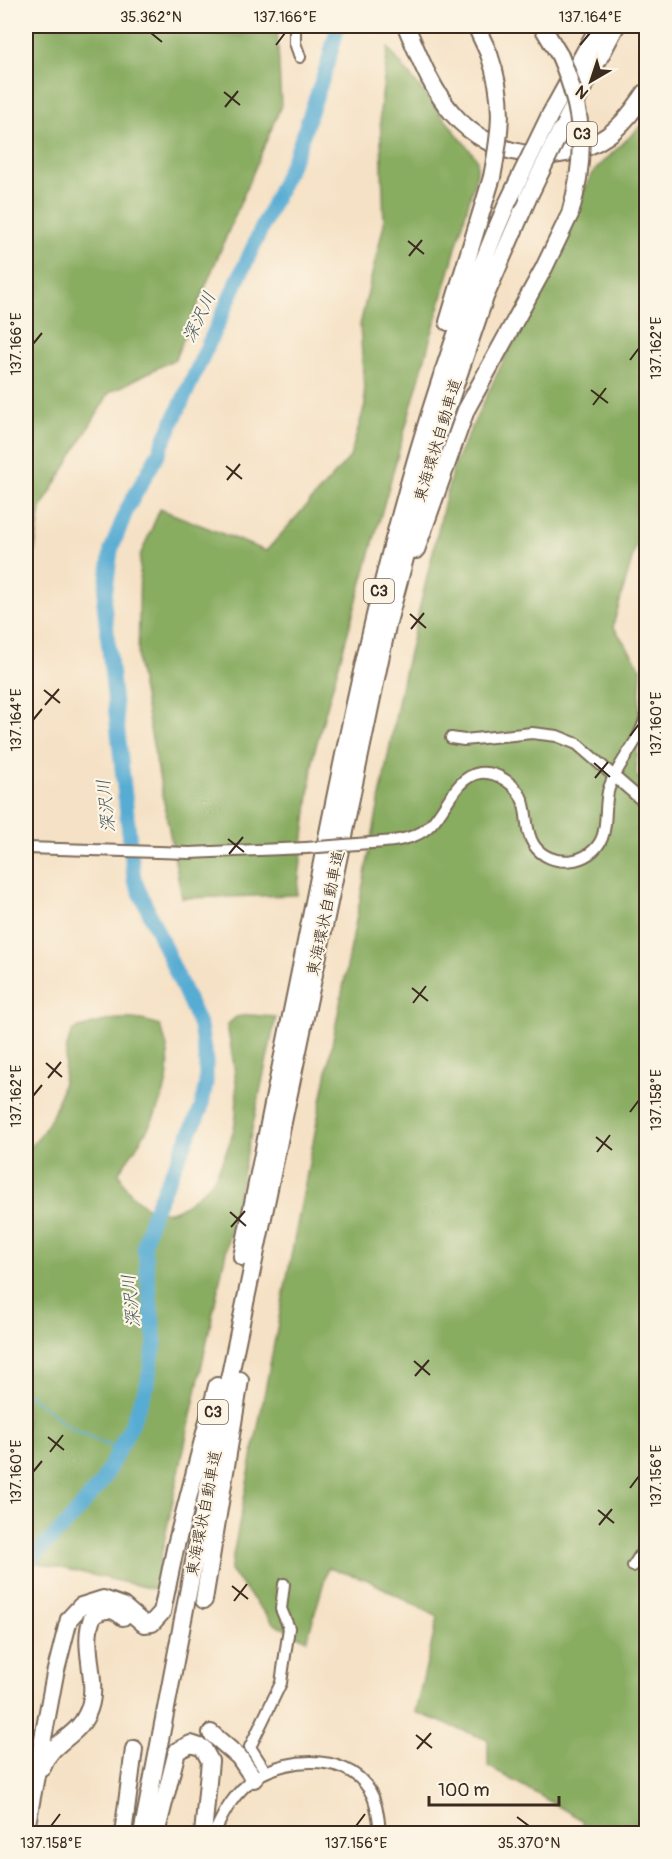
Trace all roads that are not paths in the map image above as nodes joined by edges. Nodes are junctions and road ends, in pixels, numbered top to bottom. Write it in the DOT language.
graph roads {
  1 [pos="295,26"];
  2 [pos="406,26"];
  3 [pos="476,26"];
  4 [pos="542,26"];
  5 [pos="599,26"];
  6 [pos="616,26"];
  7 [pos="300,57"];
  8 [pos="646,92"];
  9 [pos="407,486"];
  10 [pos="646,716"];
  11 [pos="365,730"];
  12 [pos="451,738"];
  13 [pos="615,775"];
  14 [pos="646,804"];
  15 [pos="26,848"];
  16 [pos="263,1215"];
  17 [pos="217,1386"];
  18 [pos="646,1546"];
  19 [pos="633,1566"];
  20 [pos="284,1584"];
  21 [pos="204,1600"];
  22 [pos="132,1630"];
  23 [pos="211,1733"];
  24 [pos="134,1749"];
  25 [pos="260,1776"];
  26 [pos="32,1803"];
  27 [pos="26,1829"];
  28 [pos="123,1833"];
  29 [pos="136,1833"];
  30 [pos="142,1833"];
  31 [pos="156,1833"];
  32 [pos="203,1833"];
  33 [pos="214,1833"];
  34 [pos="380,1833"];
  1 -- 7 [label="street"];
  2 -- 8 [label="highway"];
  3 -- 9 [label="highway, bridge"];
  4 -- 11 [label="highway, C3, bridge"];
  5 -- 9 [label="highway, 東海環状自動車道 / C3, bridge"];
  6 -- 11 [label="highway, 東海環状自動車道 / C3, bridge"];
  9 -- 17 [label="highway, 東海環状自動車道 / C3"];
  10 -- 13 [label="street"];
  11 -- 16 [label="highway, 東海環状自動車道 / C3"];
  12 -- 13 [label="street"];
  13 -- 14 [label="street"];
  13 -- 15 [label="street, bridge"];
  16 -- 21 [label="highway"];
  16 -- 30 [label="highway, 東海環状自動車道 / C3"];
  17 -- 26 [label="highway"];
  17 -- 29 [label="highway, 東海環状自動車道 / C3"];
  18 -- 19 [label="street"];
  20 -- 25 [label="street"];
  22 -- 26 [label="highway"];
  23 -- 25 [label="highway"];
  24 -- 28 [label="highway"];
  25 -- 33 [label="street"];
  25 -- 34 [label="street"];
  26 -- 27 [label="highway"];
  31 -- 32 [label="highway"];
}
